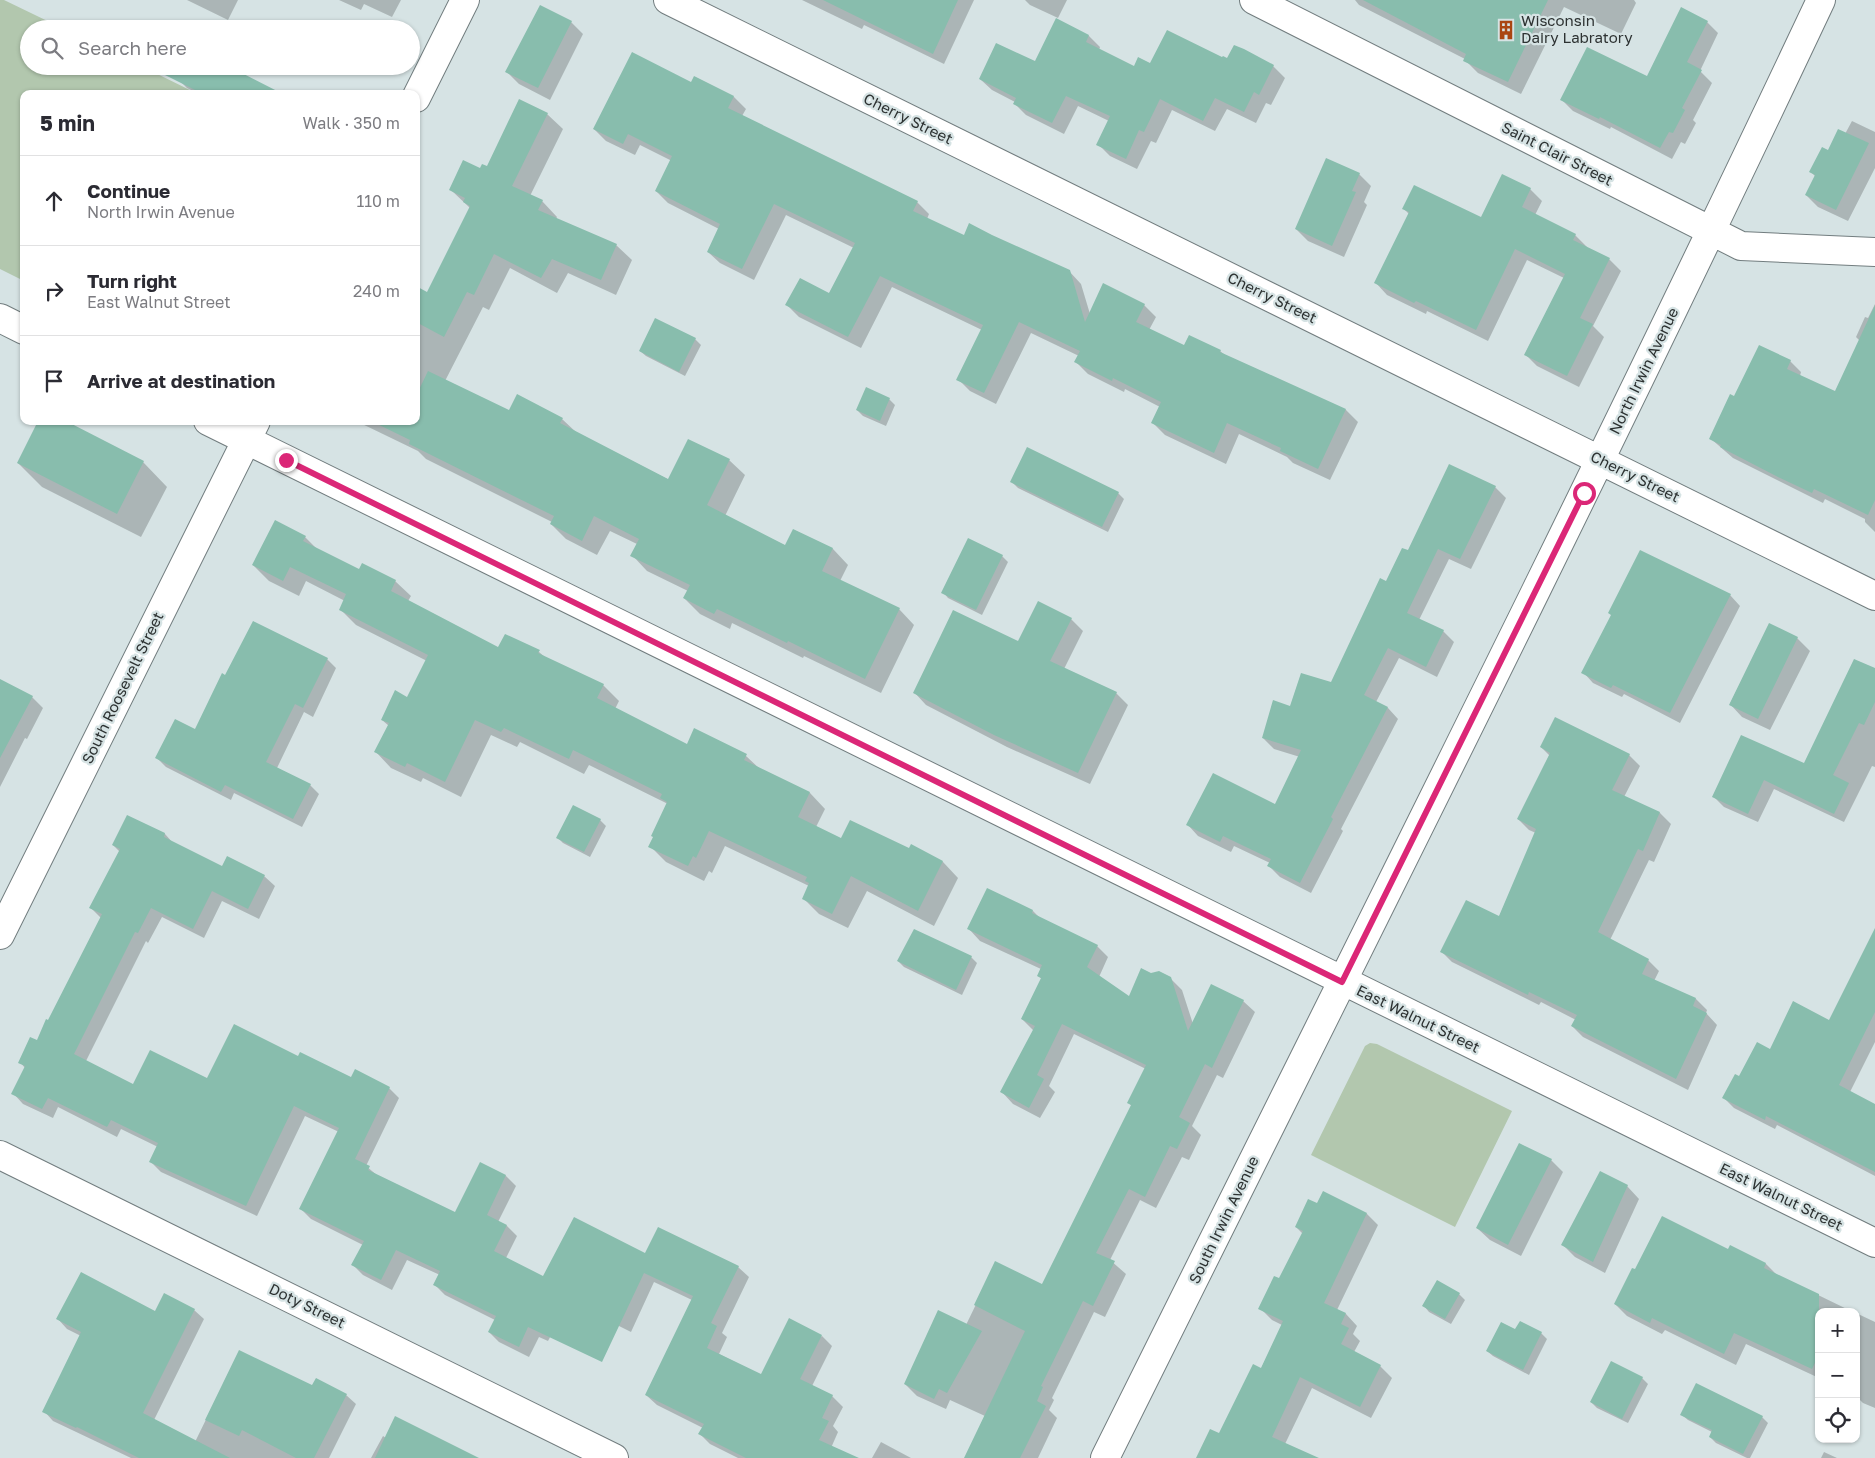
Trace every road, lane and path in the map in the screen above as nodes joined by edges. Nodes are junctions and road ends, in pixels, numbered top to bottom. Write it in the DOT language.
graph roads {
  1 [pos="465,0"];
  2 [pos="668,0"];
  3 [pos="1254,0"];
  4 [pos="1821,0"];
  5 [pos="420,90"];
  6 [pos="1712,232"];
  7 [pos="1875,252"];
  8 [pos="0,318"];
  9 [pos="20,328"];
  10 [pos="225,425"];
  11 [pos="251,431"];
  12 [pos="1600,460"];
  13 [pos="1875,596"];
  14 [pos="0,935"];
  15 [pos="1342,982"];
  16 [pos="0,1155"];
  17 [pos="1875,1243"];
  18 [pos="614,1458"];
  19 [pos="1105,1458"];
  1 -- 5 [label="street"];
  2 -- 12 [label="street, Cherry Street"];
  3 -- 6 [label="street, Saint Clair Street"];
  4 -- 6 [label="street, North Irwin Avenue"];
  6 -- 7 [label="street, Saint Clair Street"];
  6 -- 12 [label="street, North Irwin Avenue"];
  8 -- 9 [label="street"];
  10 -- 11 [label="street, East Walnut Street"];
  11 -- 14 [label="street, South Roosevelt Street"];
  11 -- 15 [label="street, East Walnut Street"];
  12 -- 13 [label="street, Cherry Street"];
  12 -- 15 [label="street, North Irwin Avenue"];
  15 -- 17 [label="street, East Walnut Street"];
  15 -- 19 [label="street, South Irwin Avenue"];
  16 -- 18 [label="street, Doty Street"];
}
